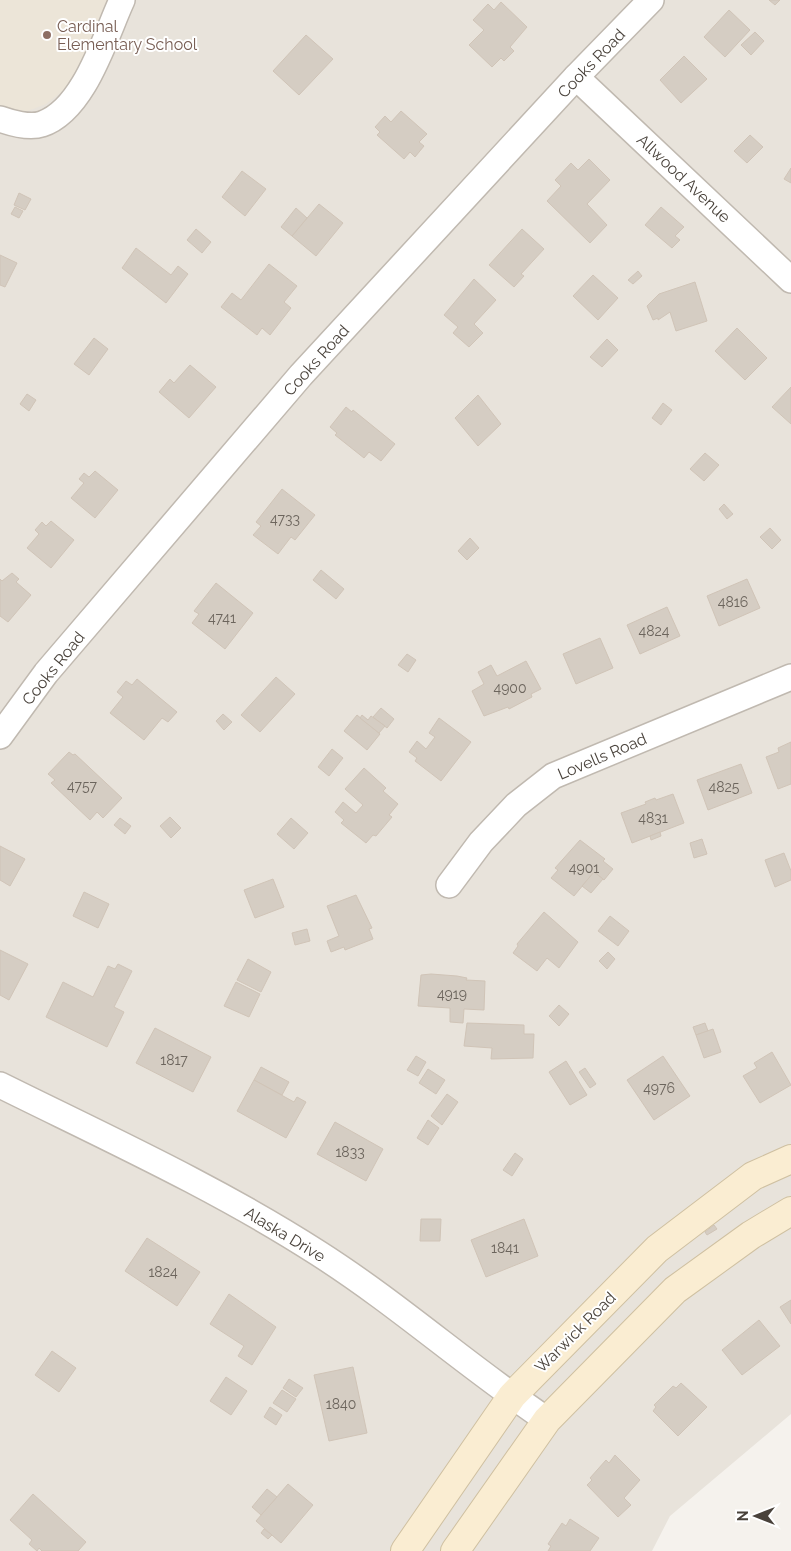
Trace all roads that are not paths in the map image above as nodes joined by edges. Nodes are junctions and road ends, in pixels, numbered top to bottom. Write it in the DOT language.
graph roads {
  1 [pos="122,0"];
  2 [pos="651,0"];
  3 [pos="576,77"];
  4 [pos="0,120"];
  5 [pos="791,280"];
  6 [pos="791,677"];
  7 [pos="0,736"];
  8 [pos="449,885"];
  9 [pos="0,1085"];
  10 [pos="791,1159"];
  11 [pos="791,1211"];
  12 [pos="512,1396"];
  13 [pos="546,1420"];
  14 [pos="405,1551"];
  15 [pos="456,1551"];
  1 -- 4 [label="street"];
  2 -- 3 [label="street, Cooks Road"];
  3 -- 5 [label="street, Allwood Avenue"];
  3 -- 7 [label="street, Cooks Road"];
  6 -- 8 [label="street, Lovells Road"];
  9 -- 12 [label="street, Alaska Drive"];
  10 -- 12 [label="main road, Warwick Road"];
  11 -- 13 [label="main road"];
  12 -- 13 [label="street, Alaska Drive"];
  12 -- 14 [label="main road, Warwick Road"];
  13 -- 15 [label="main road"];
}
